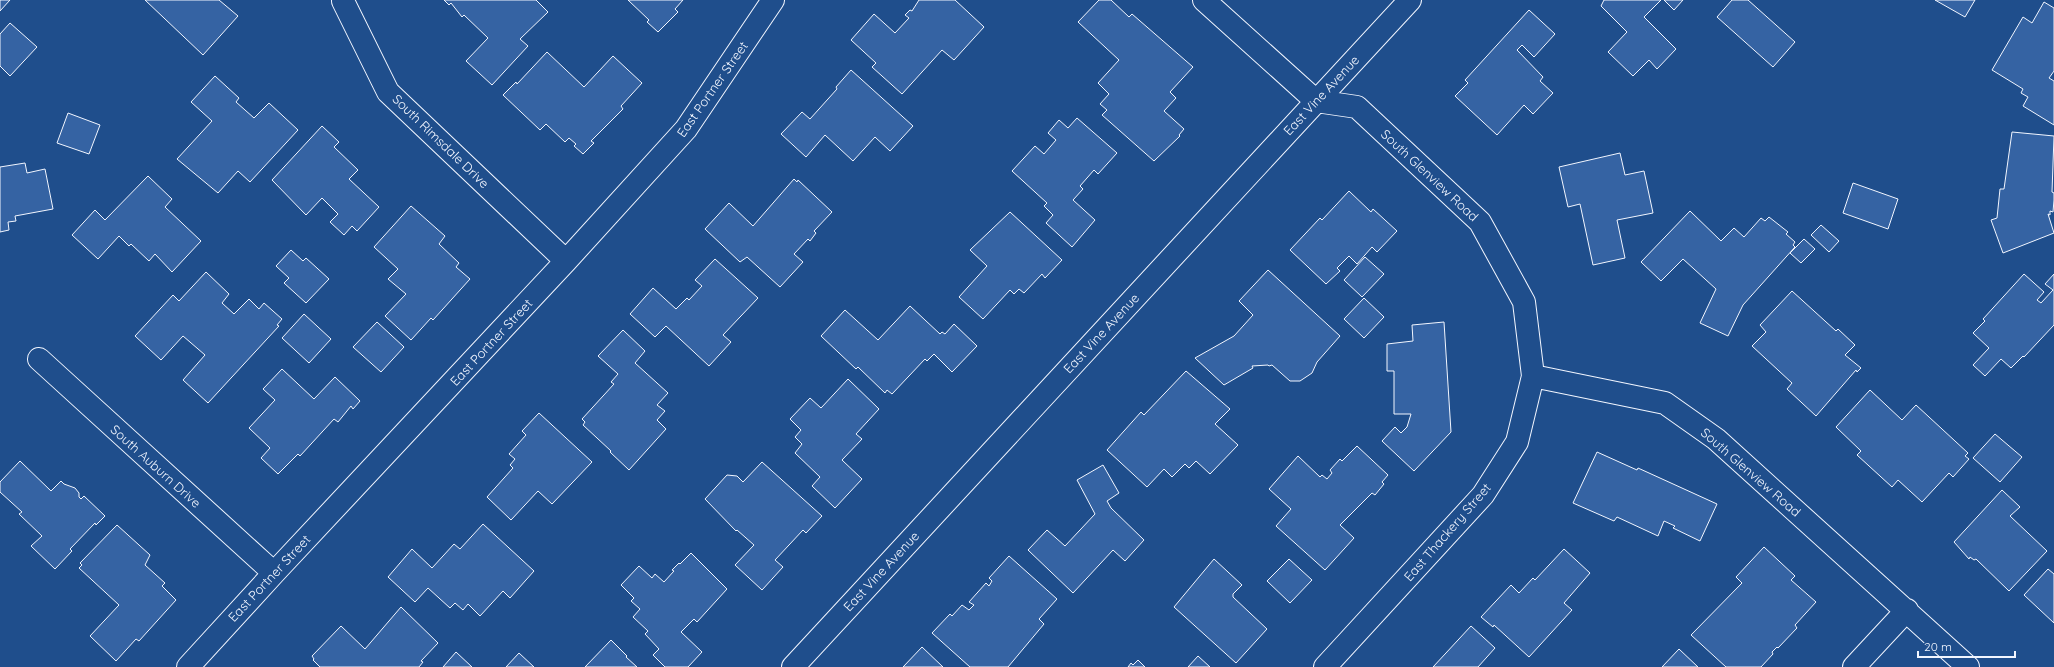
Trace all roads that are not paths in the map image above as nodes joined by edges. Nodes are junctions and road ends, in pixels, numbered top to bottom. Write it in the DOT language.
graph roads {
  1 [pos="773,0"];
  2 [pos="1204,0"];
  3 [pos="1410,0"];
  4 [pos="343,1"];
  5 [pos="1316,101"];
  6 [pos="566,261"];
  7 [pos="39,359"];
  8 [pos="1533,376"];
  9 [pos="274,573"];
  10 [pos="1907,610"];
  11 [pos="188,667"];
  12 [pos="793,667"];
  13 [pos="1325,667"];
  14 [pos="1854,667"];
  15 [pos="1968,667"];
  1 -- 6 [label="street, East Portner Street"];
  2 -- 5 [label="street"];
  3 -- 5 [label="street, East Vine Avenue"];
  4 -- 6 [label="street, South Rimsdale Drive"];
  5 -- 8 [label="street, South Glenview Road"];
  5 -- 12 [label="street, East Vine Avenue"];
  6 -- 9 [label="street, East Portner Street"];
  7 -- 9 [label="street, South Auburn Drive"];
  8 -- 10 [label="street, South Glenview Road"];
  8 -- 13 [label="street, East Thackery Street"];
  9 -- 11 [label="street, East Portner Street"];
  10 -- 14 [label="street"];
  10 -- 15 [label="street, South Glenview Road"];
}
